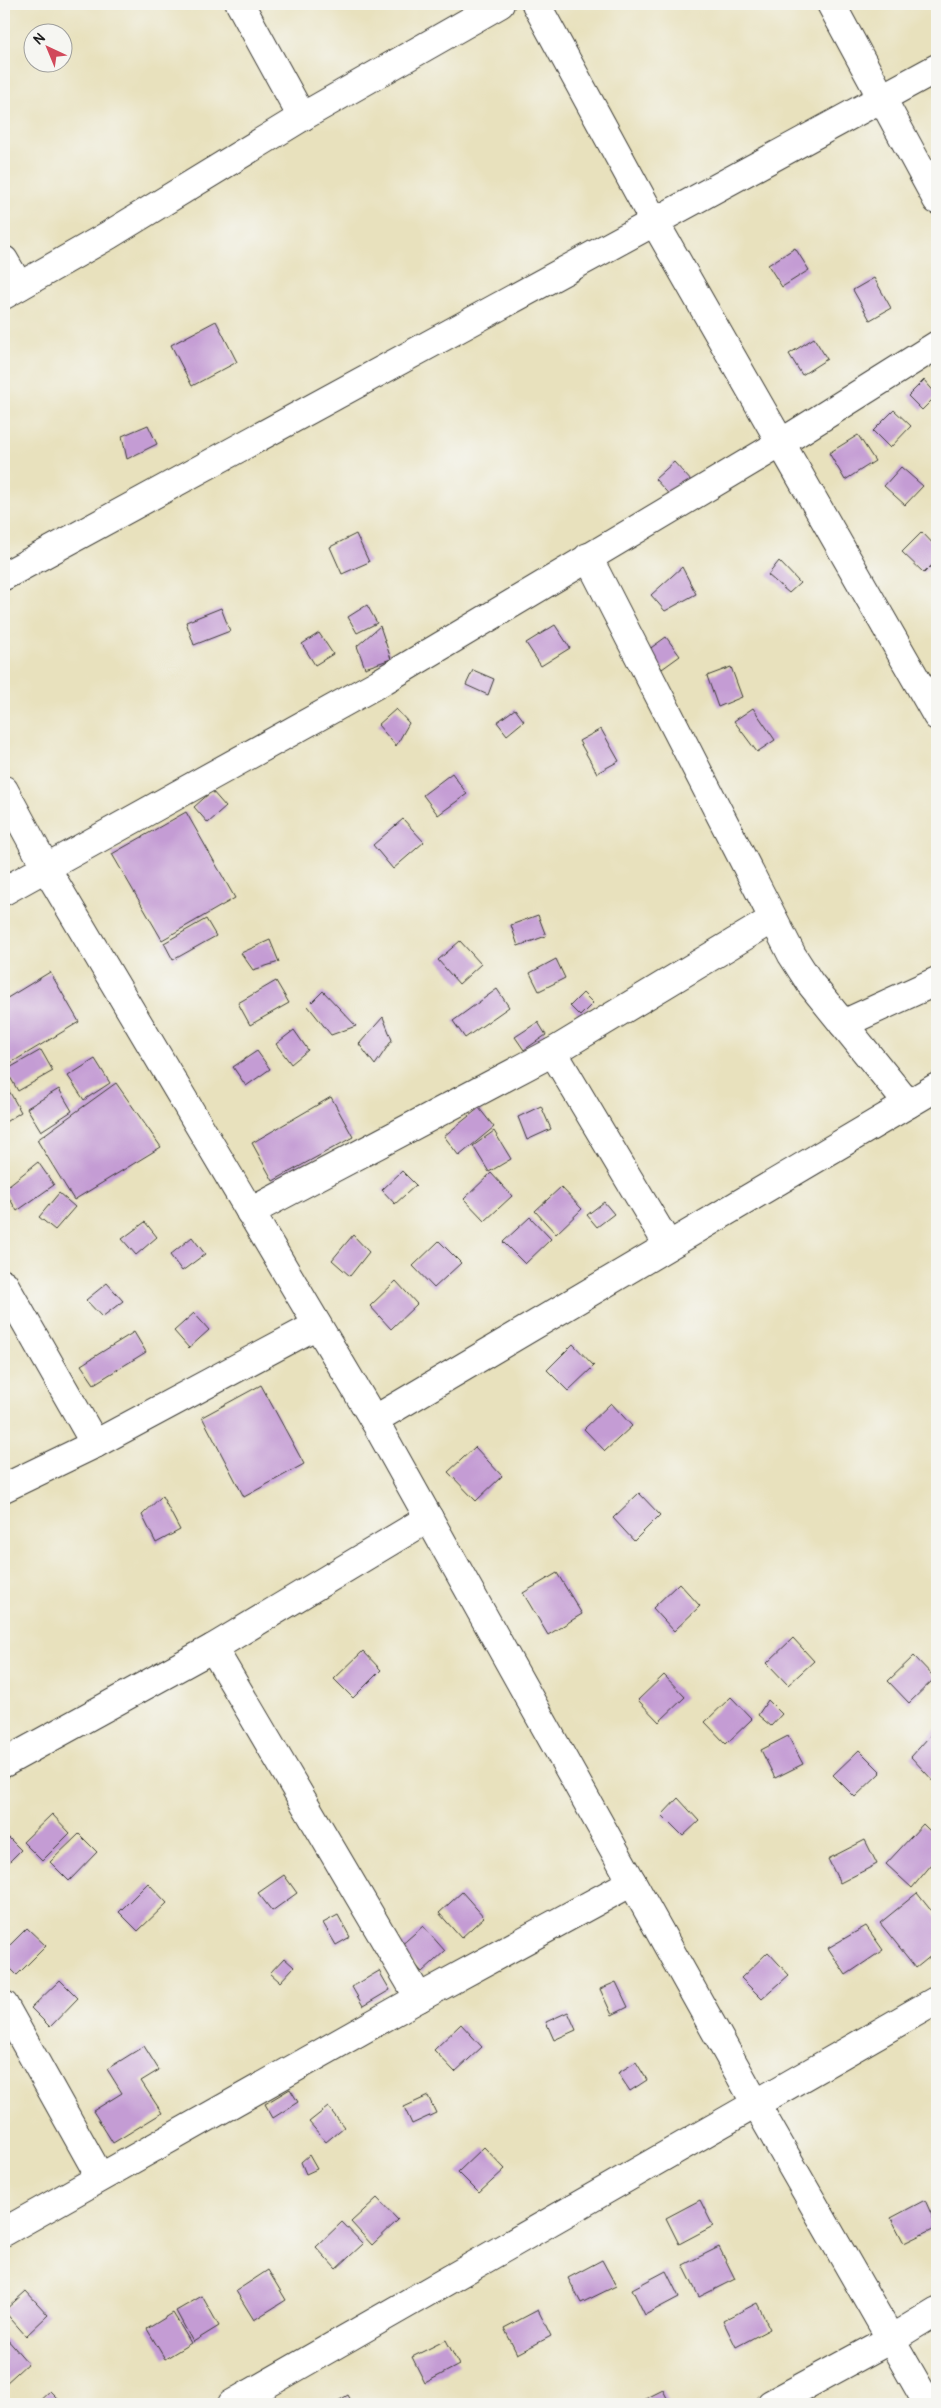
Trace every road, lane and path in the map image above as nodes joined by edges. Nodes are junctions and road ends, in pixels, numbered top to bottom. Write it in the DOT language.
graph roads {
  1 [pos="240,4"];
  2 [pos="500,4"];
  3 [pos="536,4"];
  4 [pos="831,4"];
  5 [pos="937,68"];
  6 [pos="884,97"];
  7 [pos="302,117"];
  8 [pos="937,200"];
  9 [pos="654,221"];
  10 [pos="4,260"];
  11 [pos="12,290"];
  12 [pos="937,345"];
  13 [pos="781,443"];
  14 [pos="588,557"];
  15 [pos="4,576"];
  16 [pos="937,716"];
  17 [pos="4,790"];
  18 [pos="46,868"];
  19 [pos="4,890"];
  20 [pos="773,919"];
  21 [pos="937,981"];
  22 [pos="843,1024"];
  23 [pos="553,1052"];
  24 [pos="937,1087"];
  25 [pos="908,1104"];
  26 [pos="250,1212"];
  27 [pos="668,1245"];
  28 [pos="4,1284"];
  29 [pos="317,1325"];
  30 [pos="374,1420"];
  31 [pos="95,1444"];
  32 [pos="4,1488"];
  33 [pos="430,1518"];
  34 [pos="213,1648"];
  35 [pos="4,1763"];
  36 [pos="632,1882"];
  37 [pos="419,1998"];
  38 [pos="937,2000"];
  39 [pos="4,2005"];
  40 [pos="756,2104"];
  41 [pos="100,2177"];
  42 [pos="4,2232"];
  43 [pos="937,2311"];
  44 [pos="891,2339"];
  45 [pos="232,2404"];
  46 [pos="771,2404"];
  47 [pos="928,2404"];
  1 -- 7 [label="street"];
  2 -- 7 [label="street"];
  3 -- 9 [label="street"];
  4 -- 6 [label="street"];
  5 -- 6 [label="street"];
  6 -- 8 [label="street"];
  6 -- 9 [label="street"];
  7 -- 11 [label="street"];
  9 -- 13 [label="street"];
  9 -- 15 [label="street"];
  10 -- 11 [label="street"];
  12 -- 13 [label="street"];
  13 -- 14 [label="street"];
  13 -- 16 [label="street"];
  14 -- 18 [label="street"];
  14 -- 20 [label="street"];
  17 -- 18 [label="street"];
  18 -- 19 [label="street"];
  18 -- 26 [label="street"];
  20 -- 22 [label="street"];
  20 -- 23 [label="street"];
  21 -- 22 [label="street"];
  22 -- 25 [label="street"];
  23 -- 26 [label="street"];
  23 -- 27 [label="street"];
  24 -- 25 [label="street"];
  25 -- 27 [label="street"];
  26 -- 29 [label="street"];
  27 -- 30 [label="street"];
  28 -- 31 [label="street"];
  29 -- 30 [label="street"];
  29 -- 31 [label="street"];
  30 -- 33 [label="street"];
  31 -- 32 [label="street"];
  33 -- 34 [label="street"];
  33 -- 36 [label="street"];
  34 -- 35 [label="street"];
  34 -- 37 [label="street"];
  36 -- 37 [label="street"];
  36 -- 40 [label="street"];
  37 -- 41 [label="street"];
  38 -- 40 [label="street"];
  39 -- 41 [label="street"];
  40 -- 44 [label="street"];
  40 -- 45 [label="street"];
  41 -- 42 [label="street"];
  43 -- 44 [label="street"];
  44 -- 46 [label="street"];
  44 -- 47 [label="street"];
}
